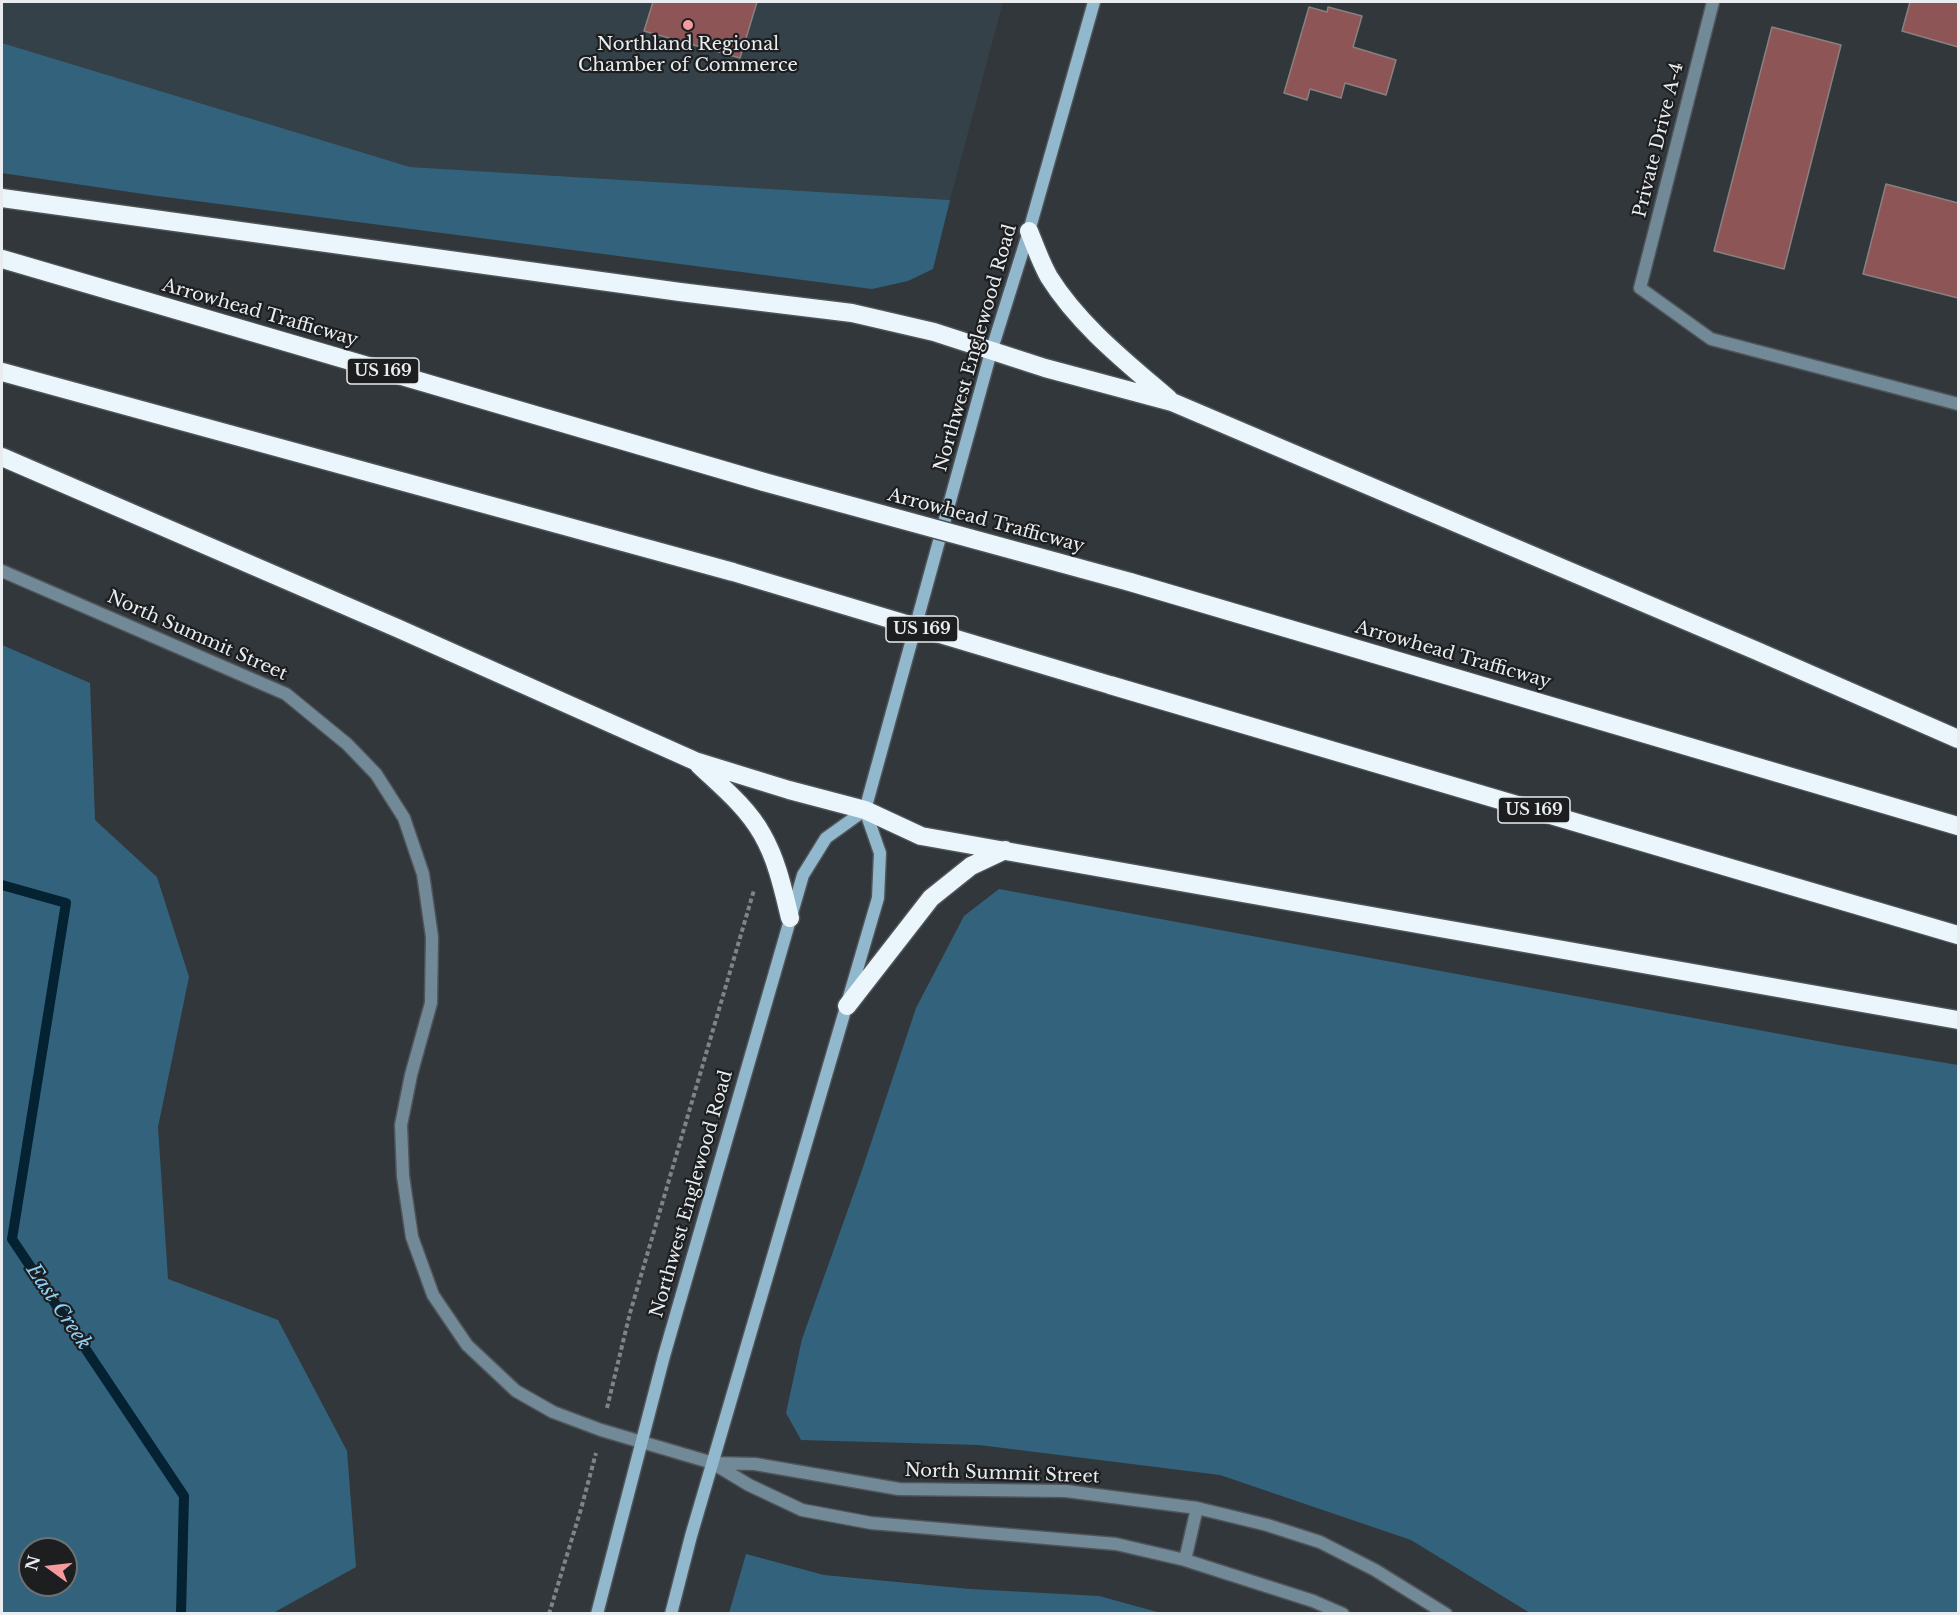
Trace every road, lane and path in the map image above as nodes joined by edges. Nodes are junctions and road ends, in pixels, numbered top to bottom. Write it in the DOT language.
graph roads {
  1 [pos="1094,2"];
  2 [pos="1713,2"];
  3 [pos="2,198"];
  4 [pos="1029,231"];
  5 [pos="2,259"];
  6 [pos="992,352"];
  7 [pos="2,372"];
  8 [pos="1172,402"];
  9 [pos="1959,404"];
  10 [pos="2,457"];
  11 [pos="2,571"];
  12 [pos="1959,739"];
  13 [pos="695,761"];
  14 [pos="865,810"];
  15 [pos="1959,826"];
  16 [pos="1005,850"];
  17 [pos="757,881"];
  18 [pos="790,918"];
  19 [pos="1959,935"];
  20 [pos="847,1006"];
  21 [pos="1959,1020"];
  22 [pos="622,1345"];
  23 [pos="640,1443"];
  24 [pos="713,1463"];
  25 [pos="1197,1508"];
  26 [pos="581,1509"];
  27 [pos="1185,1560"];
  28 [pos="549,1614"];
  29 [pos="597,1614"];
  30 [pos="671,1614"];
  31 [pos="1343,1614"];
  32 [pos="1446,1614"];
  1 -- 4 [label="main road, Northwest Englewood Road"];
  2 -- 9 [label="street, Private Drive A-4"];
  3 -- 6 [label="highway"];
  4 -- 6 [label="main road, Northwest Englewood Road"];
  4 -- 8 [label="highway"];
  5 -- 15 [label="highway, Arrowhead Trafficway / US 169, bridge"];
  6 -- 8 [label="highway"];
  6 -- 14 [label="main road, Northwest Englewood Road"];
  7 -- 19 [label="highway, US 169, bridge"];
  8 -- 12 [label="highway"];
  10 -- 13 [label="highway"];
  11 -- 23 [label="street, North Summit Street"];
  13 -- 14 [label="highway"];
  13 -- 18 [label="highway"];
  14 -- 16 [label="highway"];
  14 -- 18 [label="main road, Northwest Englewood Road"];
  14 -- 20 [label="main road"];
  16 -- 20 [label="highway"];
  16 -- 21 [label="highway"];
  17 -- 22 [label="path"];
  18 -- 23 [label="main road, Northwest Englewood Road"];
  20 -- 24 [label="main road"];
  23 -- 24 [label="street, North Summit Street"];
  23 -- 29 [label="main road, Northwest Englewood Road"];
  24 -- 25 [label="street, North Summit Street"];
  24 -- 27 [label="street, North Summit Street"];
  24 -- 30 [label="main road"];
  25 -- 27 [label="street"];
  25 -- 32 [label="street, North Summit Street"];
  26 -- 28 [label="path"];
  27 -- 31 [label="street, North Summit Street"];
}
